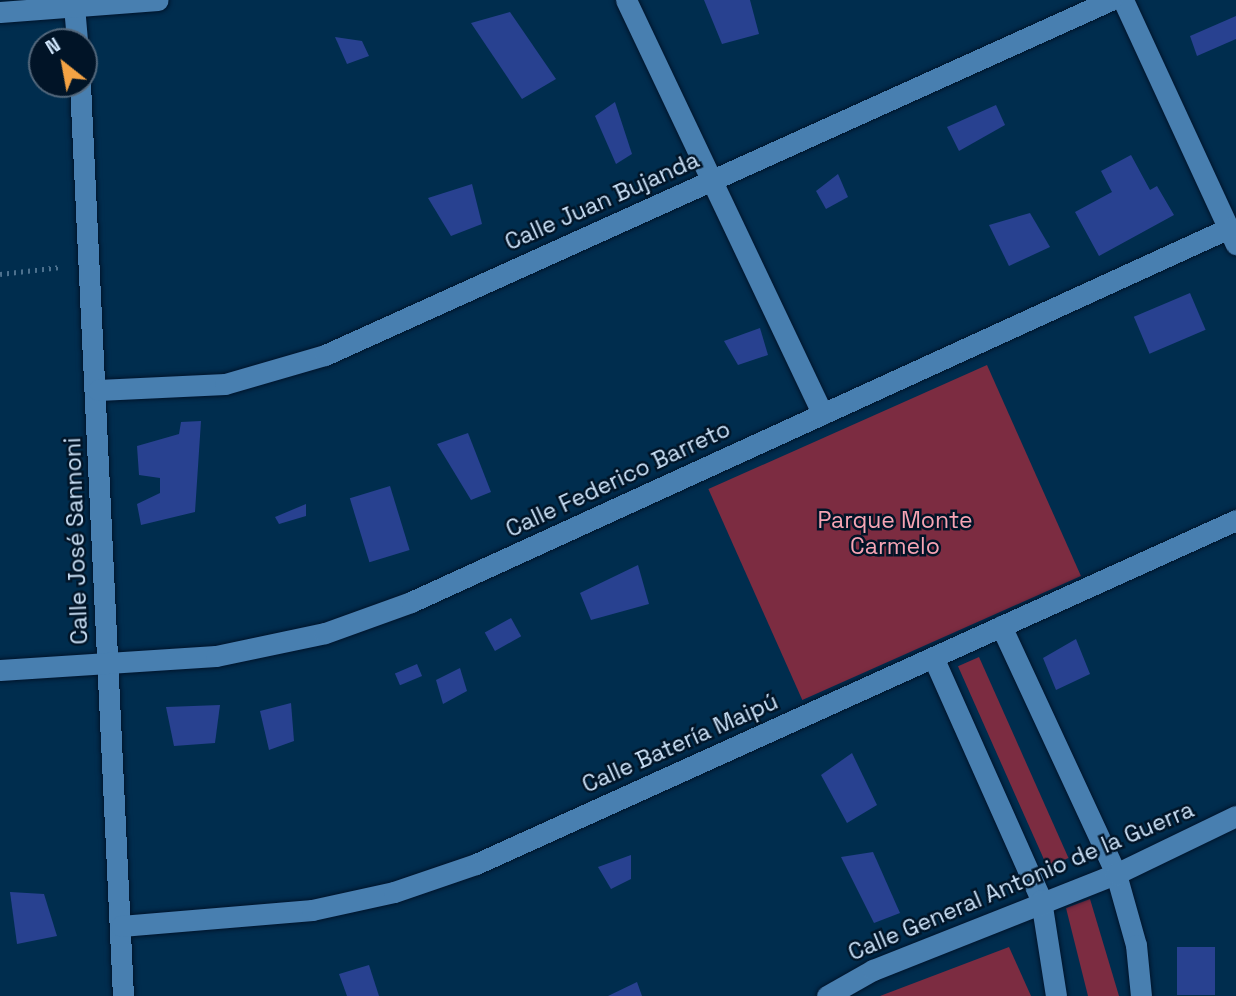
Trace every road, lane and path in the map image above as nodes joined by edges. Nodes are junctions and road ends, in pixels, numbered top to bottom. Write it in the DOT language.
graph roads {
  1 [pos="158,0"];
  2 [pos="626,0"];
  3 [pos="1111,0"];
  4 [pos="1124,0"];
  5 [pos="74,6"];
  6 [pos="0,12"];
  7 [pos="76,28"];
  8 [pos="81,98"];
  9 [pos="710,181"];
  10 [pos="1233,236"];
  11 [pos="92,255"];
  12 [pos="0,274"];
  13 [pos="98,390"];
  14 [pos="823,414"];
  15 [pos="1236,520"];
  16 [pos="1002,626"];
  17 [pos="933,657"];
  18 [pos="106,666"];
  19 [pos="0,670"];
  20 [pos="1236,816"];
  21 [pos="1116,874"];
  22 [pos="1041,900"];
  23 [pos="121,926"];
  24 [pos="123,996"];
  25 [pos="827,996"];
  26 [pos="1056,996"];
  27 [pos="1142,996"];
  1 -- 5 [label="street"];
  2 -- 9 [label="street"];
  3 -- 9 [label="street, Calle Juan Bujanda"];
  4 -- 10 [label="street"];
  5 -- 6 [label="street"];
  5 -- 7 [label="street"];
  8 -- 11 [label="street, Calle José Sannoni"];
  9 -- 13 [label="street, Calle Juan Bujanda"];
  9 -- 14 [label="street"];
  10 -- 14 [label="street, Calle Federico Barreto"];
  11 -- 12 [label="path"];
  11 -- 13 [label="street, Calle José Sannoni"];
  13 -- 18 [label="street, Calle José Sannoni"];
  14 -- 18 [label="street, Calle Federico Barreto"];
  15 -- 16 [label="street, Calle Batería Maipú"];
  16 -- 17 [label="street, Calle Batería Maipú"];
  16 -- 21 [label="street"];
  17 -- 22 [label="street"];
  17 -- 23 [label="street, Calle Batería Maipú"];
  18 -- 19 [label="street, Calle Federico Barreto"];
  18 -- 23 [label="street, Calle José Sannoni"];
  20 -- 21 [label="street, Calle General Antonio de la Guerra"];
  21 -- 22 [label="street, Calle General Antonio de la Guerra"];
  21 -- 27 [label="street"];
  22 -- 25 [label="street, Calle General Antonio de la Guerra"];
  22 -- 26 [label="street"];
  23 -- 24 [label="street, Calle José Sannoni"];
}
